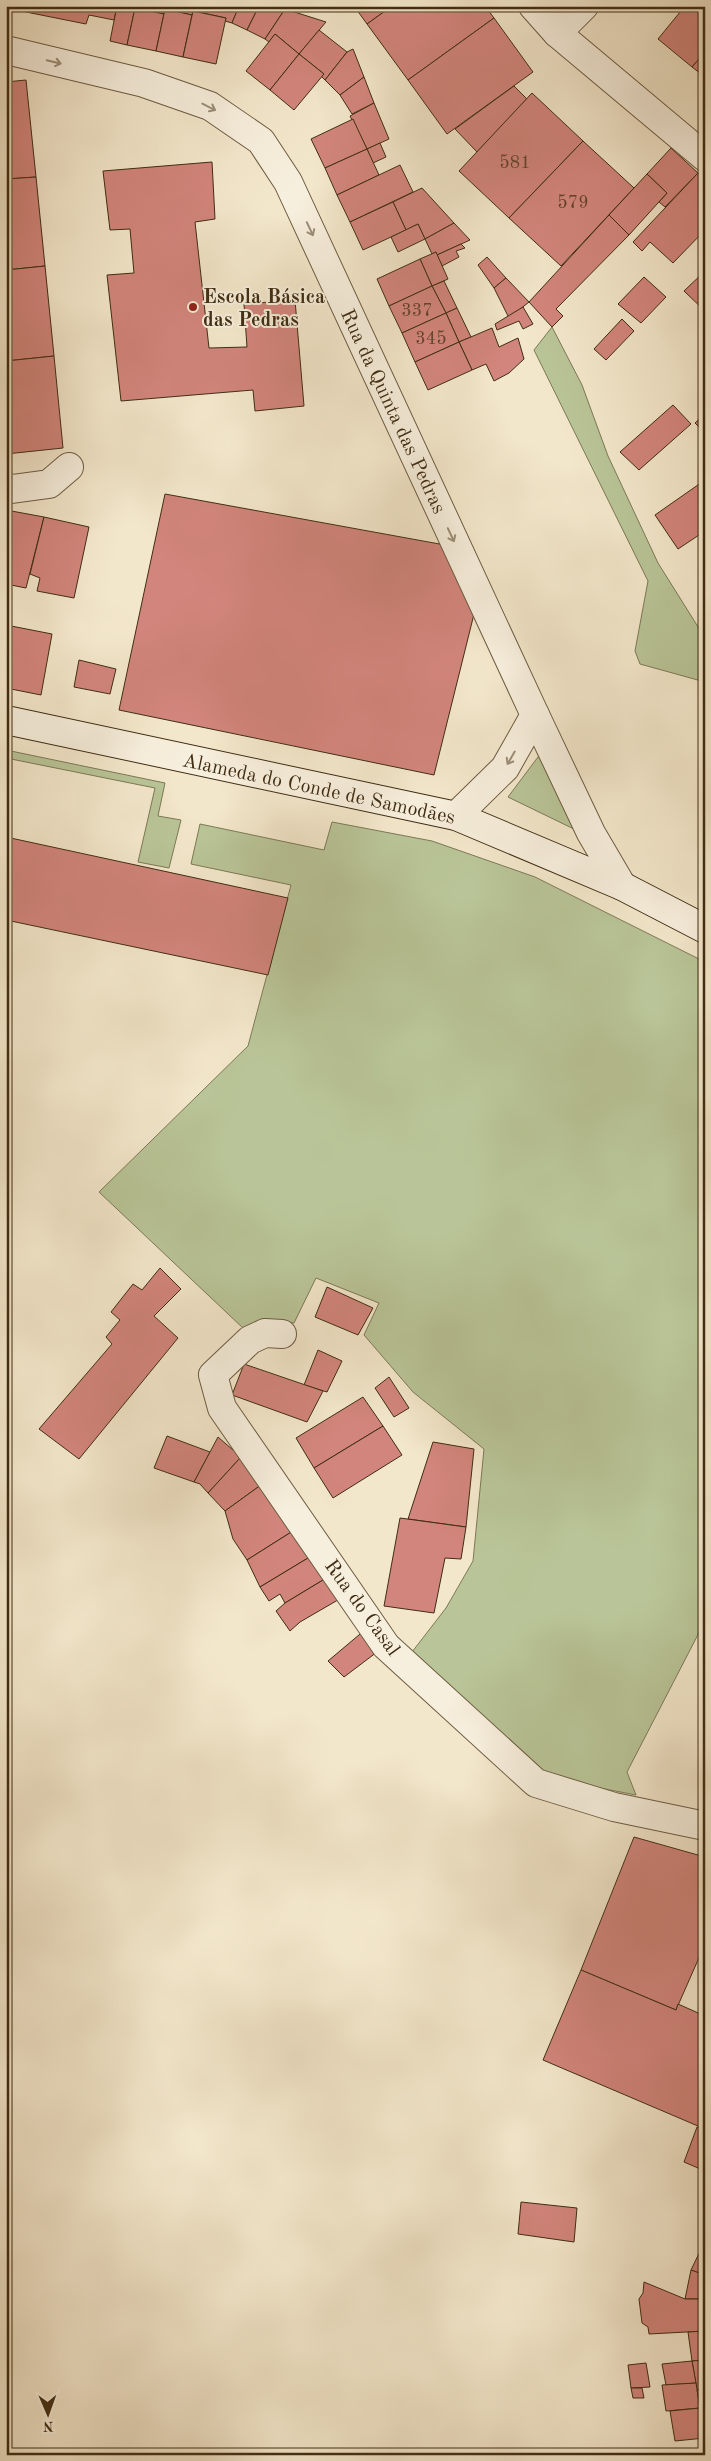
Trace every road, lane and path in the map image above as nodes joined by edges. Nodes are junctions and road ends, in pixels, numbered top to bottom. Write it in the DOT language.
graph roads {
  1 [pos="533,6"];
  2 [pos="584,6"];
  3 [pos="557,33"];
  4 [pos="6,50"];
  5 [pos="705,157"];
  6 [pos="69,467"];
  7 [pos="6,487"];
  8 [pos="535,716"];
  9 [pos="6,720"];
  10 [pos="456,816"];
  11 [pos="622,886"];
  12 [pos="705,929"];
  13 [pos="282,1334"];
  14 [pos="705,1826"];
  1 -- 3 [label="street"];
  2 -- 3 [label="street"];
  3 -- 5 [label="street"];
  4 -- 8 [label="street, Rua da Quinta das Pedras, one-way"];
  6 -- 7 [label="street"];
  8 -- 10 [label="street, one-way"];
  8 -- 11 [label="street, Rua da Quinta das Pedras"];
  9 -- 10 [label="street, Alameda do Conde de Samodães"];
  10 -- 11 [label="street, Alameda do Conde de Samodães"];
  11 -- 12 [label="street, Alameda do Conde de Samodães"];
  13 -- 14 [label="street, Rua do Casal"];
}
